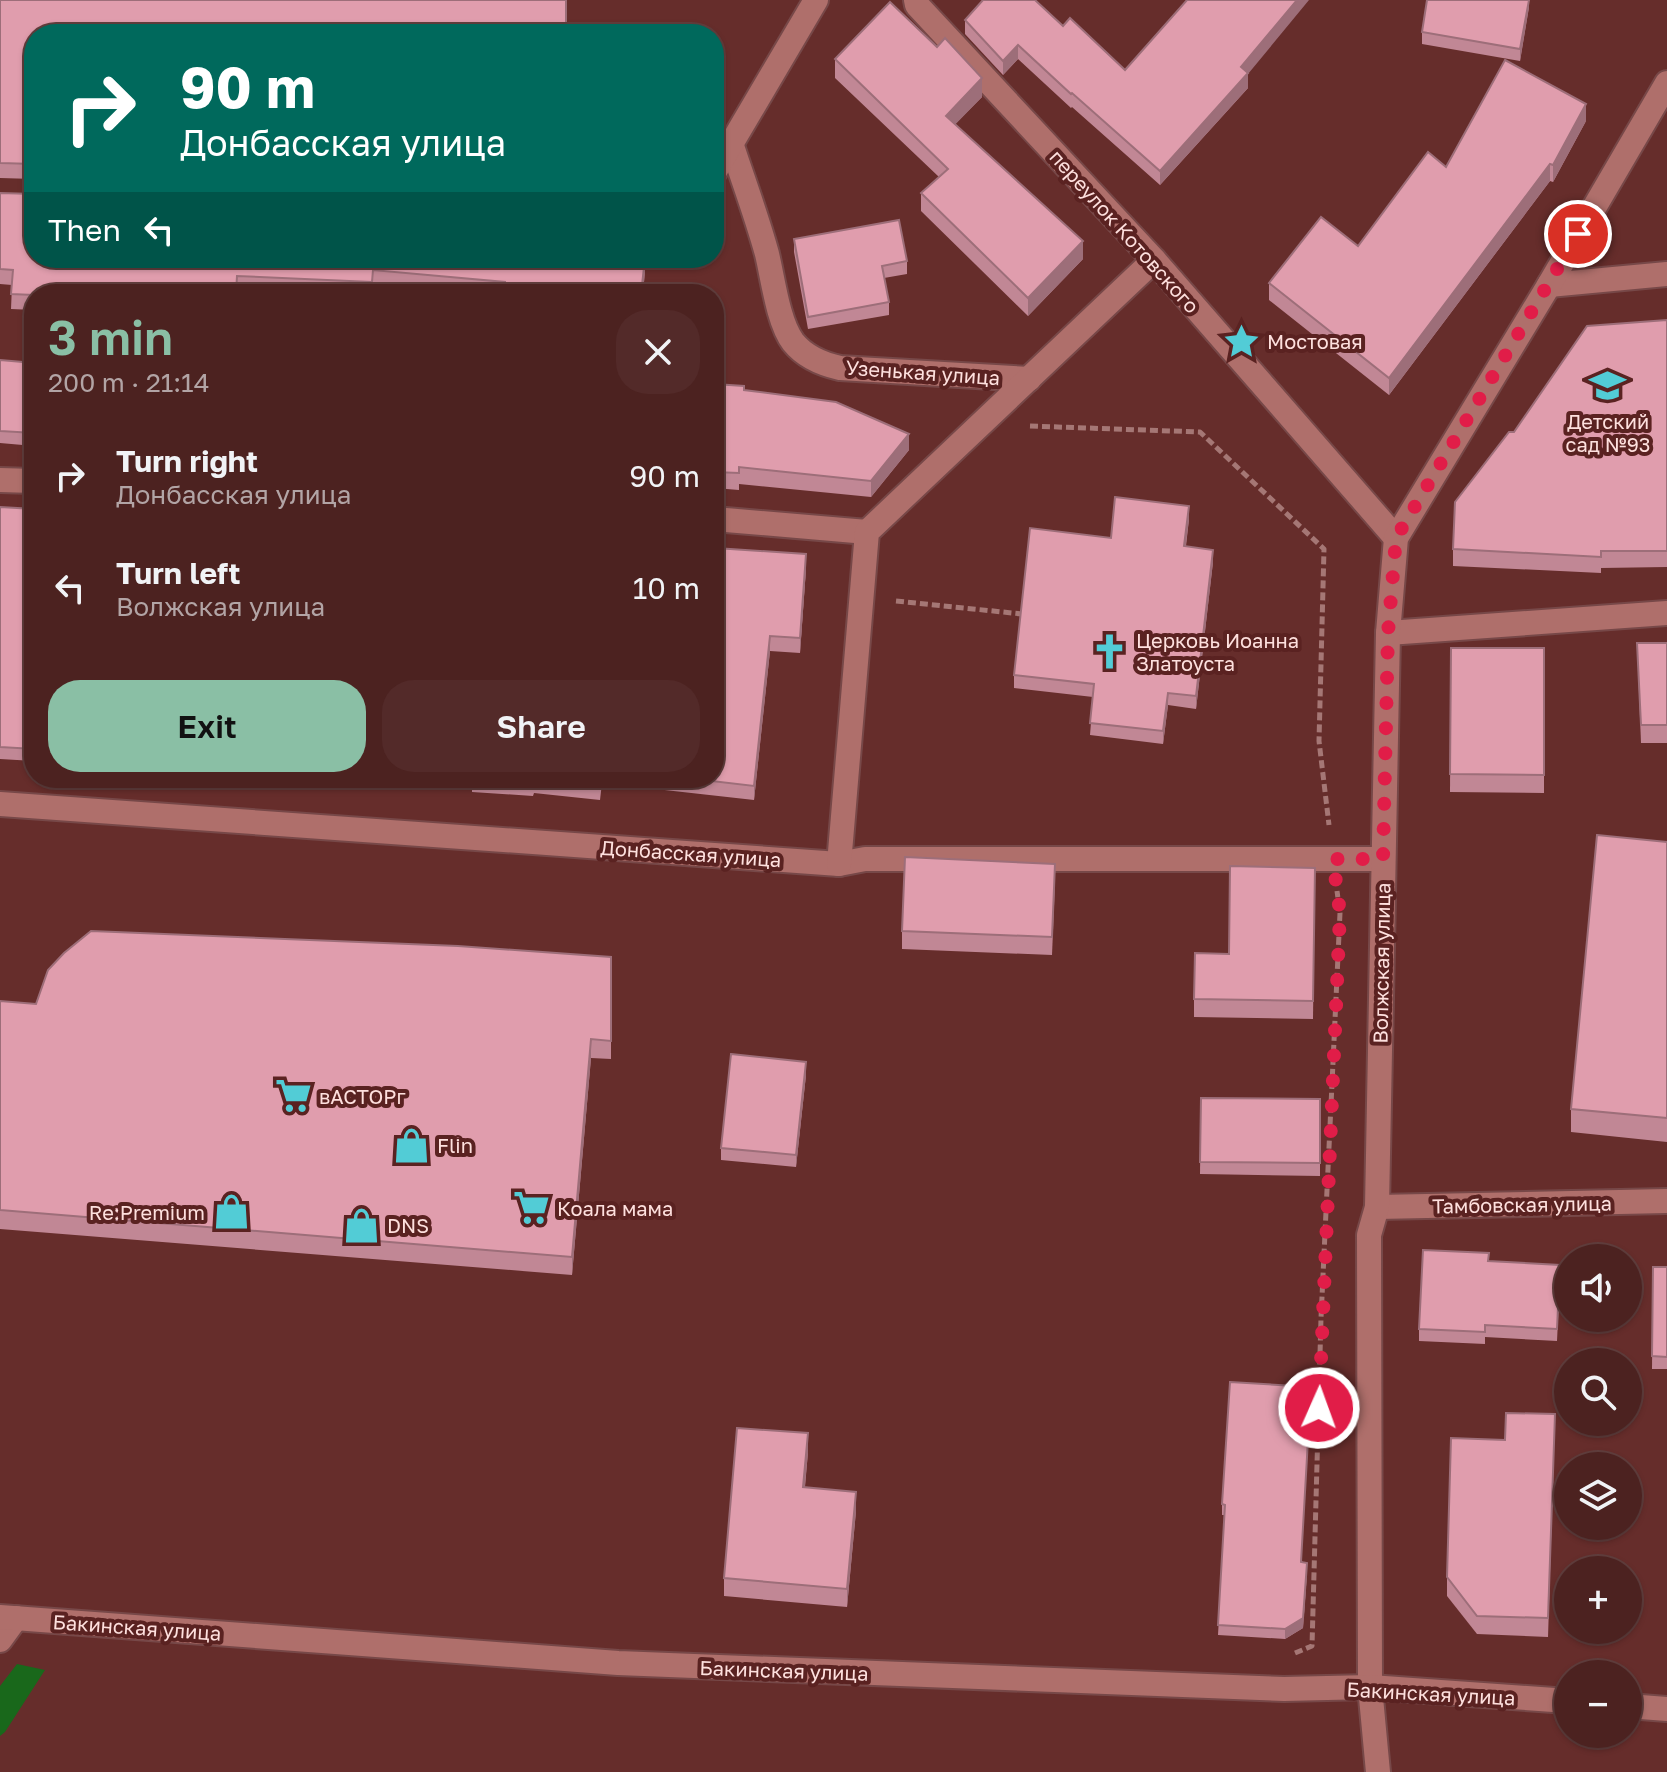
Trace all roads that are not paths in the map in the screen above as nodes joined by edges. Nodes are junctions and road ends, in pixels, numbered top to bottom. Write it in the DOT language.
graph roads {
  1 [pos="816,0"];
  2 [pos="916,0"];
  3 [pos="1667,83"];
  4 [pos="731,143"];
  5 [pos="724,155"];
  6 [pos="1154,260"];
  7 [pos="1667,274"];
  8 [pos="1549,285"];
  9 [pos="1029,379"];
  10 [pos="0,480"];
  11 [pos="24,481"];
  12 [pos="724,520"];
  13 [pos="867,532"];
  14 [pos="1396,538"];
  15 [pos="1667,613"];
  16 [pos="1388,633"];
  17 [pos="0,804"];
  18 [pos="1383,859"];
  19 [pos="839,864"];
  20 [pos="1667,1201"];
  21 [pos="1377,1207"];
  22 [pos="8,1617"];
  23 [pos="0,1640"];
  24 [pos="1370,1687"];
  25 [pos="1554,1700"];
  26 [pos="1642,1707"];
  27 [pos="1667,1709"];
  28 [pos="1378,1772"];
  1 -- 4 [label="street"];
  2 -- 6 [label="street, переулок Котовского"];
  3 -- 8 [label="street, Волжская улица"];
  4 -- 5 [label="street"];
  4 -- 9 [label="street, Узенькая улица"];
  6 -- 9 [label="street"];
  6 -- 14 [label="street, переулок Котовского"];
  7 -- 8 [label="street"];
  8 -- 14 [label="street, Волжская улица"];
  9 -- 13 [label="street"];
  10 -- 11 [label="street"];
  12 -- 13 [label="street"];
  13 -- 19 [label="street"];
  14 -- 16 [label="street, Волжская улица"];
  15 -- 16 [label="street"];
  16 -- 18 [label="street, Волжская улица"];
  17 -- 19 [label="street, Донбасская улица"];
  18 -- 19 [label="street, Донбасская улица"];
  18 -- 21 [label="street, Волжская улица"];
  20 -- 21 [label="street, Тамбовская улица"];
  21 -- 24 [label="street, Волжская улица"];
  22 -- 23 [label="street"];
  22 -- 24 [label="street, Бакинская улица"];
  24 -- 25 [label="street, Бакинская улица"];
  24 -- 28 [label="street, Волжская улица"];
  26 -- 27 [label="street"];
}
